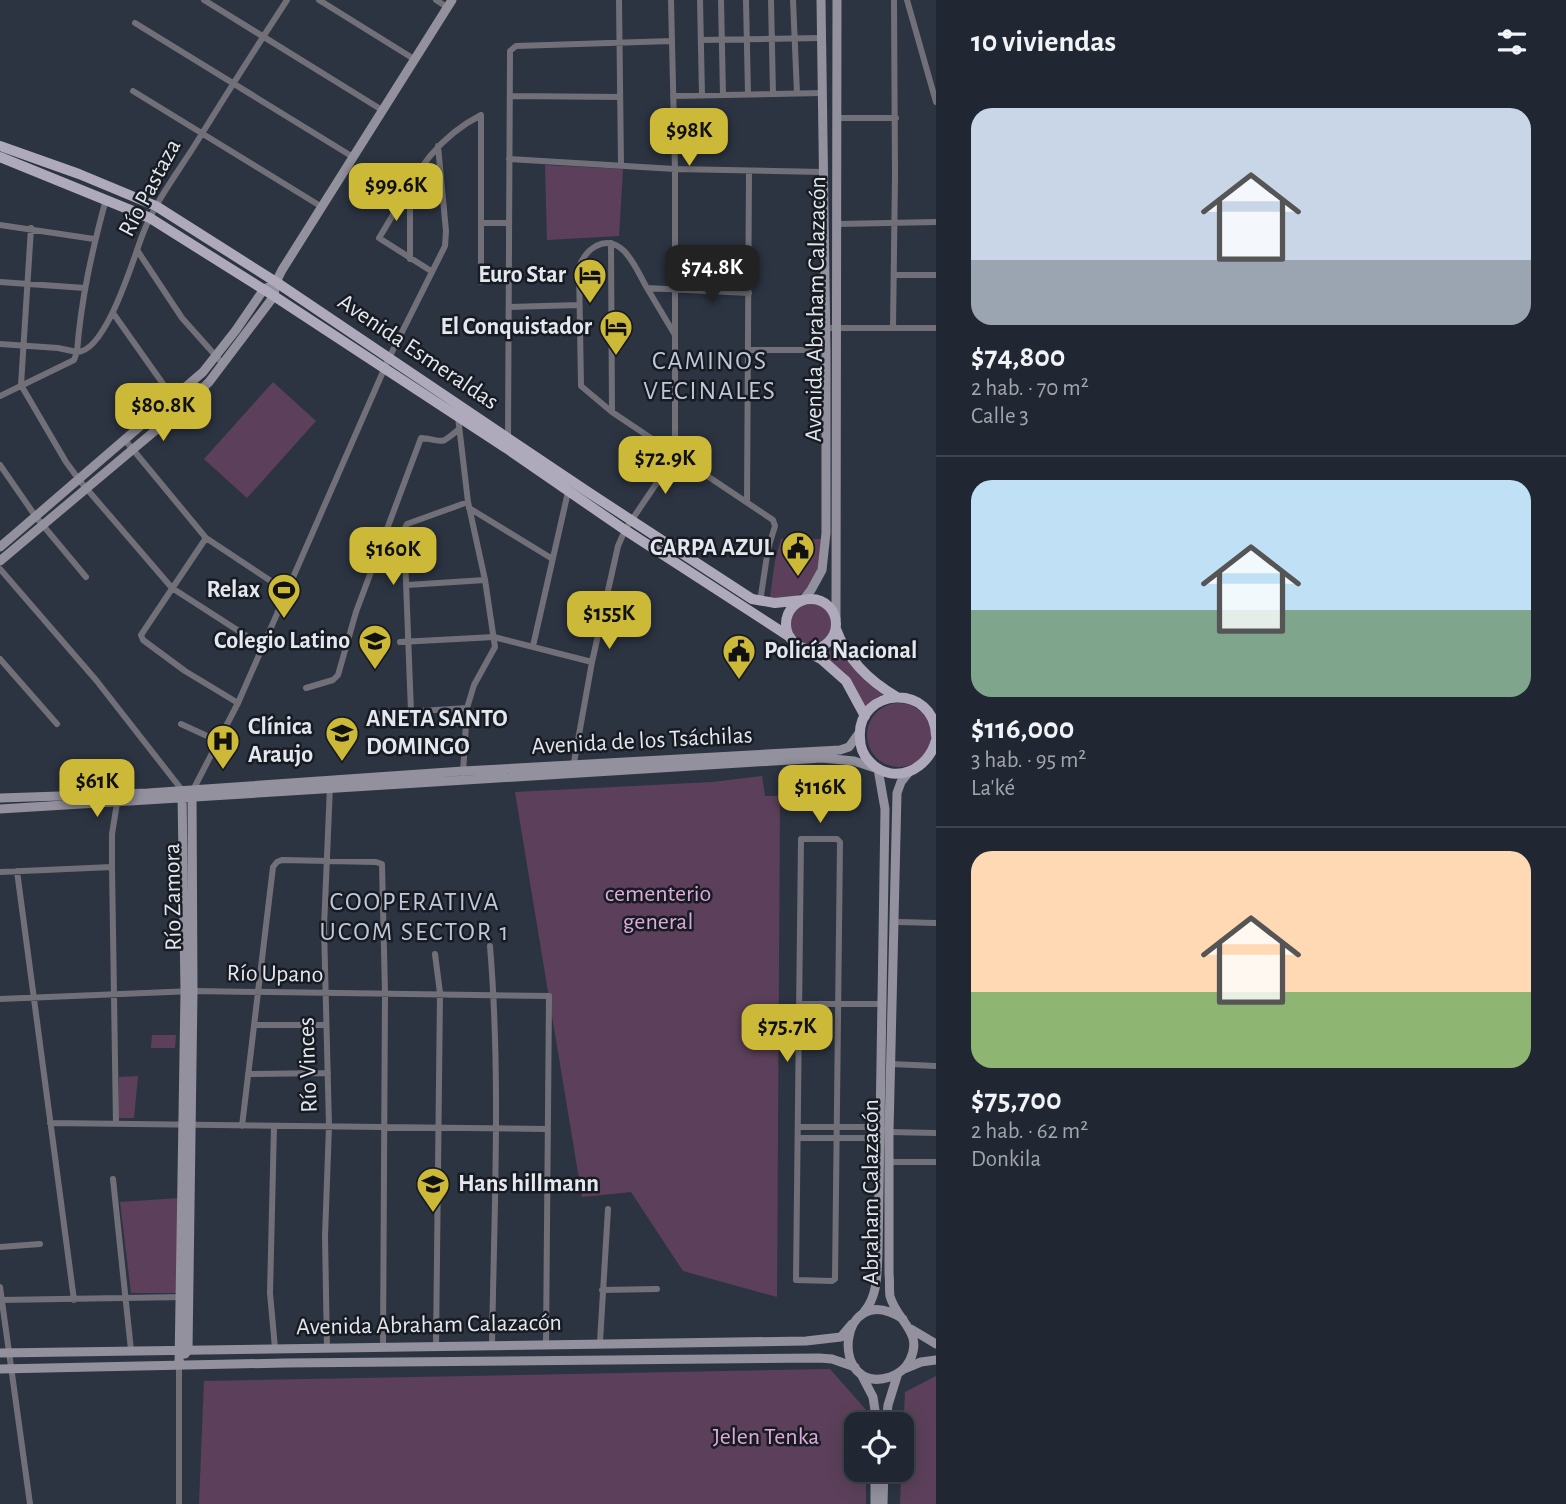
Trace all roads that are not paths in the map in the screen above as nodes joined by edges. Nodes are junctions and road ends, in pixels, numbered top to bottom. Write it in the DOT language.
graph roads {
  1 [pos="204,0"];
  2 [pos="287,0"];
  3 [pos="319,0"];
  4 [pos="436,0"];
  5 [pos="619,0"];
  6 [pos="671,0"];
  7 [pos="700,0"];
  8 [pos="721,0"];
  9 [pos="746,0"];
  10 [pos="771,0"];
  11 [pos="793,0"];
  12 [pos="821,0"];
  13 [pos="837,0"];
  14 [pos="894,0"];
  15 [pos="907,0"];
  16 [pos="450,3"];
  17 [pos="135,23"];
  18 [pos="263,37"];
  19 [pos="821,38"];
  20 [pos="772,39"];
  21 [pos="795,39"];
  22 [pos="701,40"];
  23 [pos="722,40"];
  24 [pos="747,40"];
  25 [pos="672,41"];
  26 [pos="620,43"];
  27 [pos="414,59"];
  28 [pos="233,82"];
  29 [pos="133,90"];
  30 [pos="773,93"];
  31 [pos="797,93"];
  32 [pos="822,93"];
  33 [pos="723,94"];
  34 [pos="748,94"];
  35 [pos="702,95"];
  36 [pos="510,96"];
  37 [pos="673,96"];
  38 [pos="620,97"];
  39 [pos="936,102"];
  40 [pos="382,110"];
  41 [pos="838,118"];
  42 [pos="895,118"];
  43 [pos="202,133"];
  44 [pos="438,146"];
  45 [pos="1,151"];
  46 [pos="353,158"];
  47 [pos="509,159"];
  48 [pos="621,165"];
  49 [pos="676,169"];
  50 [pos="749,171"];
  51 [pos="823,172"];
  52 [pos="410,188"];
  53 [pos="106,199"];
  54 [pos="156,206"];
  55 [pos="322,207"];
  56 [pos="150,218"];
  57 [pos="936,222"];
  58 [pos="481,223"];
  59 [pos="509,223"];
  60 [pos="838,223"];
  61 [pos="895,223"];
  62 [pos="0,225"];
  63 [pos="31,228"];
  64 [pos="94,239"];
  65 [pos="611,243"];
  66 [pos="137,250"];
  67 [pos="410,258"];
  68 [pos="431,271"];
  69 [pos="895,275"];
  70 [pos="936,275"];
  71 [pos="0,282"];
  72 [pos="276,282"];
  73 [pos="481,282"];
  74 [pos="29,285"];
  75 [pos="85,288"];
  76 [pos="647,288"];
  77 [pos="264,289"];
  78 [pos="676,290"];
  79 [pos="749,293"];
  80 [pos="274,296"];
  81 [pos="579,305"];
  82 [pos="509,307"];
  83 [pos="113,313"];
  84 [pos="826,328"];
  85 [pos="838,328"];
  86 [pos="893,328"];
  87 [pos="936,328"];
  88 [pos="676,337"];
  89 [pos="0,344"];
  90 [pos="22,346"];
  91 [pos="749,350"];
  92 [pos="826,350"];
  93 [pos="837,350"];
  94 [pos="77,352"];
  95 [pos="219,361"];
  96 [pos="386,363"];
  97 [pos="21,385"];
  98 [pos="188,386"];
  99 [pos="196,395"];
  100 [pos="0,396"];
  101 [pos="173,398"];
  102 [pos="612,412"];
  103 [pos="458,417"];
  104 [pos="459,429"];
  105 [pos="125,440"];
  106 [pos="507,443"];
  107 [pos="132,449"];
  108 [pos="676,456"];
  109 [pos="0,465"];
  110 [pos="83,484"];
  111 [pos="568,492"];
  112 [pos="747,502"];
  113 [pos="468,505"];
  114 [pos="38,521"];
  115 [pos="632,521"];
  116 [pos="625,530"];
  117 [pos="206,538"];
  118 [pos="0,547"];
  119 [pos="551,558"];
  120 [pos="0,561"];
  121 [pos="0,569"];
  122 [pos="86,577"];
  123 [pos="485,580"];
  124 [pos="407,585"];
  125 [pos="172,588"];
  126 [pos="286,592"];
  127 [pos="803,600"];
  128 [pos="760,602"];
  129 [pos="836,624"];
  130 [pos="494,637"];
  131 [pos="793,640"];
  132 [pos="405,642"];
  133 [pos="262,646"];
  134 [pos="533,646"];
  135 [pos="0,659"];
  136 [pos="592,662"];
  137 [pos="306,688"];
  138 [pos="897,697"];
  139 [pos="238,703"];
  140 [pos="467,708"];
  141 [pos="411,712"];
  142 [pos="374,714"];
  143 [pos="865,716"];
  144 [pos="57,724"];
  145 [pos="181,724"];
  146 [pos="936,726"];
  147 [pos="859,733"];
  148 [pos="936,738"];
  149 [pos="218,741"];
  150 [pos="932,758"];
  151 [pos="878,769"];
  152 [pos="573,770"];
  153 [pos="463,771"];
  154 [pos="909,772"];
  155 [pos="462,781"];
  156 [pos="330,785"];
  157 [pos="188,794"];
  158 [pos="0,798"];
  159 [pos="117,803"];
  160 [pos="0,809"];
  161 [pos="327,862"];
  162 [pos="112,867"];
  163 [pos="17,872"];
  164 [pos="0,873"];
  165 [pos="898,922"];
  166 [pos="936,923"];
  167 [pos="490,946"];
  168 [pos="435,954"];
  169 [pos="189,992"];
  170 [pos="259,992"];
  171 [pos="385,993"];
  172 [pos="440,993"];
  173 [pos="114,994"];
  174 [pos="326,994"];
  175 [pos="494,995"];
  176 [pos="33,997"];
  177 [pos="0,999"];
  178 [pos="838,1003"];
  179 [pos="801,1004"];
  180 [pos="880,1004"];
  181 [pos="254,1025"];
  182 [pos="326,1025"];
  183 [pos="891,1064"];
  184 [pos="936,1066"];
  185 [pos="328,1073"];
  186 [pos="248,1074"];
  187 [pos="50,1123"];
  188 [pos="116,1124"];
  189 [pos="187,1125"];
  190 [pos="242,1126"];
  191 [pos="274,1126"];
  192 [pos="329,1126"];
  193 [pos="385,1127"];
  194 [pos="799,1127"];
  195 [pos="439,1128"];
  196 [pos="495,1128"];
  197 [pos="836,1128"];
  198 [pos="547,1129"];
  199 [pos="879,1132"];
  200 [pos="890,1132"];
  201 [pos="936,1133"];
  202 [pos="799,1138"];
  203 [pos="836,1138"];
  204 [pos="893,1161"];
  205 [pos="936,1163"];
  206 [pos="113,1179"];
  207 [pos="608,1209"];
  208 [pos="40,1244"];
  209 [pos="0,1247"];
  210 [pos="0,1287"];
  211 [pos="657,1289"];
  212 [pos="602,1290"];
  213 [pos="184,1297"];
  214 [pos="127,1298"];
  215 [pos="1,1300"];
  216 [pos="74,1300"];
  217 [pos="861,1316"];
  218 [pos="903,1319"];
  219 [pos="852,1324"];
  220 [pos="910,1328"];
  221 [pos="600,1342"];
  222 [pos="545,1344"];
  223 [pos="936,1344"];
  224 [pos="436,1346"];
  225 [pos="492,1346"];
  226 [pos="383,1347"];
  227 [pos="275,1348"];
  228 [pos="327,1349"];
  229 [pos="131,1350"];
  230 [pos="183,1350"];
  231 [pos="4,1352"];
  232 [pos="936,1360"];
  233 [pos="179,1365"];
  234 [pos="5,1368"];
  235 [pos="858,1370"];
  236 [pos="900,1372"];
  237 [pos="875,1412"];
  238 [pos="887,1412"];
  239 [pos="875,1482"];
  240 [pos="884,1482"];
  241 [pos="30,1504"];
  242 [pos="179,1504"];
  243 [pos="874,1504"];
  244 [pos="883,1504"];
  1 -- 18 [label="street"];
  2 -- 18 [label="street, Río Pastaza"];
  3 -- 27 [label="street"];
  4 -- 16 [label="street"];
  5 -- 26 [label="street"];
  6 -- 25 [label="street"];
  7 -- 22 [label="street"];
  8 -- 23 [label="street"];
  9 -- 24 [label="street"];
  10 -- 20 [label="street"];
  11 -- 21 [label="street"];
  12 -- 19 [label="main road, Avenida Abraham Calazacón"];
  13 -- 41 [label="main road, Avenida Abraham Calazacón"];
  14 -- 42 [label="street"];
  15 -- 39 [label="street"];
  16 -- 27 [label="main road"];
  17 -- 28 [label="street"];
  18 -- 28 [label="street, Río Pastaza"];
  18 -- 40 [label="street"];
  19 -- 21 [label="street"];
  19 -- 32 [label="main road, Avenida Abraham Calazacón"];
  20 -- 21 [label="street"];
  20 -- 24 [label="street"];
  20 -- 30 [label="street"];
  21 -- 31 [label="street"];
  22 -- 23 [label="street"];
  22 -- 35 [label="street"];
  23 -- 24 [label="street"];
  23 -- 33 [label="street"];
  24 -- 34 [label="street"];
  25 -- 26 [label="street"];
  25 -- 37 [label="street"];
  26 -- 36 [label="street"];
  26 -- 38 [label="street"];
  27 -- 40 [label="main road"];
  28 -- 43 [label="street, Río Pastaza"];
  28 -- 46 [label="street"];
  29 -- 43 [label="street"];
  30 -- 31 [label="street"];
  30 -- 34 [label="street"];
  31 -- 32 [label="street"];
  32 -- 51 [label="main road, Avenida Abraham Calazacón"];
  33 -- 34 [label="street"];
  33 -- 35 [label="street"];
  35 -- 37 [label="street"];
  36 -- 38 [label="street"];
  36 -- 47 [label="street"];
  37 -- 49 [label="street"];
  38 -- 48 [label="street"];
  40 -- 46 [label="main road"];
  41 -- 42 [label="street"];
  41 -- 60 [label="main road, Avenida Abraham Calazacón"];
  42 -- 61 [label="street"];
  43 -- 54 [label="street, Río Pastaza"];
  43 -- 55 [label="street"];
  44 -- 52 [label="street"];
  44 -- 58 [label="street"];
  44 -- 68 [label="street, Río Zamora"];
  45 -- 53 [label="main road, Avenida Esmeraldas"];
  45 -- 54 [label="main road, Avenida Esmeraldas"];
  46 -- 55 [label="main road"];
  47 -- 48 [label="street"];
  47 -- 59 [label="street"];
  48 -- 49 [label="street"];
  49 -- 50 [label="street"];
  49 -- 78 [label="street"];
  50 -- 51 [label="street"];
  50 -- 79 [label="street"];
  51 -- 84 [label="main road, Avenida Abraham Calazacón"];
  52 -- 67 [label="street"];
  52 -- 67 [label="street"];
  53 -- 56 [label="main road, Avenida Esmeraldas"];
  53 -- 64 [label="street"];
  54 -- 56 [label="street, Río Pastaza"];
  54 -- 72 [label="main road, Avenida Esmeraldas"];
  55 -- 72 [label="main road"];
  56 -- 66 [label="street, Río Pastaza"];
  56 -- 77 [label="main road, Avenida Esmeraldas"];
  57 -- 61 [label="street"];
  58 -- 59 [label="street"];
  58 -- 73 [label="street"];
  59 -- 82 [label="street"];
  60 -- 61 [label="street"];
  60 -- 85 [label="main road, Avenida Abraham Calazacón"];
  61 -- 69 [label="street"];
  62 -- 63 [label="street"];
  63 -- 64 [label="street"];
  63 -- 74 [label="street"];
  64 -- 75 [label="street"];
  65 -- 76 [label="street"];
  65 -- 81 [label="street"];
  65 -- 102 [label="street"];
  66 -- 83 [label="street, Río Pastaza"];
  66 -- 95 [label="street"];
  67 -- 68 [label="street"];
  68 -- 96 [label="street, Río Zamora"];
  69 -- 70 [label="street"];
  69 -- 86 [label="street"];
  71 -- 74 [label="street"];
  72 -- 77 [label="main road"];
  72 -- 80 [label="main road"];
  72 -- 96 [label="main road, Avenida Esmeraldas"];
  74 -- 75 [label="street"];
  74 -- 90 [label="street"];
  75 -- 94 [label="street"];
  76 -- 78 [label="street"];
  76 -- 88 [label="street"];
  77 -- 80 [label="main road, Avenida Esmeraldas"];
  77 -- 95 [label="main road"];
  78 -- 79 [label="street"];
  78 -- 88 [label="street"];
  79 -- 91 [label="street"];
  80 -- 95 [label="main road"];
  80 -- 96 [label="main road, Avenida Esmeraldas"];
  81 -- 82 [label="street"];
  81 -- 102 [label="street"];
  82 -- 106 [label="street"];
  83 -- 94 [label="street, Río Pastaza"];
  83 -- 101 [label="street"];
  84 -- 85 [label="street"];
  84 -- 92 [label="main road, Avenida Abraham Calazacón"];
  85 -- 86 [label="street"];
  85 -- 93 [label="main road, Avenida Abraham Calazacón"];
  86 -- 87 [label="street"];
  88 -- 108 [label="street"];
  89 -- 90 [label="street"];
  90 -- 94 [label="street"];
  90 -- 97 [label="street"];
  91 -- 92 [label="street"];
  91 -- 112 [label="street"];
  92 -- 93 [label="street"];
  92 -- 127 [label="main road, Avenida Abraham Calazacón"];
  93 -- 129 [label="main road, Avenida Abraham Calazacón"];
  94 -- 97 [label="street, Río Pastaza"];
  95 -- 98 [label="main road"];
  95 -- 99 [label="main road"];
  96 -- 103 [label="main road, Avenida Esmeraldas"];
  96 -- 106 [label="main road, Avenida Esmeraldas"];
  96 -- 126 [label="street, Río Zamora"];
  97 -- 100 [label="street, Río Pastaza"];
  97 -- 110 [label="street"];
  98 -- 99 [label="main road"];
  98 -- 101 [label="main road"];
  99 -- 107 [label="main road"];
  101 -- 105 [label="main road"];
  102 -- 108 [label="street"];
  103 -- 104 [label="street"];
  103 -- 106 [label="main road, Avenida Esmeraldas"];
  104 -- 113 [label="street"];
  104 -- 137 [label="street"];
  105 -- 107 [label="street"];
  105 -- 110 [label="main road"];
  106 -- 111 [label="main road, Avenida Esmeraldas"];
  106 -- 115 [label="main road, Avenida Esmeraldas"];
  107 -- 110 [label="main road"];
  107 -- 117 [label="street"];
  108 -- 112 [label="street"];
  108 -- 115 [label="street"];
  109 -- 114 [label="street"];
  110 -- 114 [label="main road"];
  110 -- 125 [label="street"];
  111 -- 116 [label="main road, Avenida Esmeraldas"];
  111 -- 119 [label="street"];
  112 -- 128 [label="street"];
  113 -- 119 [label="street"];
  113 -- 123 [label="street"];
  113 -- 124 [label="street"];
  114 -- 118 [label="main road"];
  114 -- 120 [label="main road"];
  114 -- 122 [label="street"];
  115 -- 116 [label="street"];
  115 -- 128 [label="main road, Avenida Esmeraldas"];
  116 -- 131 [label="main road, Avenida Esmeraldas"];
  116 -- 136 [label="street"];
  117 -- 125 [label="street"];
  117 -- 126 [label="street"];
  119 -- 134 [label="street"];
  121 -- 157 [label="street"];
  123 -- 124 [label="street"];
  123 -- 130 [label="street"];
  124 -- 132 [label="street"];
  125 -- 133 [label="street"];
  125 -- 139 [label="street"];
  126 -- 133 [label="street, Río Zamora"];
  127 -- 128 [label="main road"];
  127 -- 129 [label="main road"];
  127 -- 131 [label="main road"];
  129 -- 131 [label="main road"];
  129 -- 138 [label="main road, Avenida Abraham Calazacón"];
  130 -- 132 [label="street"];
  130 -- 134 [label="street"];
  130 -- 140 [label="street"];
  131 -- 143 [label="main road, Avenida Esmeraldas"];
  132 -- 141 [label="street"];
  133 -- 139 [label="street, Río Zamora"];
  134 -- 136 [label="street"];
  135 -- 144 [label="street"];
  136 -- 152 [label="street"];
  138 -- 143 [label="main road"];
  138 -- 146 [label="main road"];
  139 -- 149 [label="street, Río Zamora"];
  140 -- 141 [label="street"];
  140 -- 153 [label="street"];
  141 -- 142 [label="street"];
  143 -- 147 [label="main road"];
  145 -- 149 [label="street"];
  146 -- 148 [label="main road"];
  147 -- 151 [label="main road"];
  147 -- 152 [label="main road, Avenida de los Tsáchilas"];
  148 -- 150 [label="main road"];
  149 -- 157 [label="street, Río Zamora"];
  150 -- 154 [label="main road"];
  151 -- 152 [label="main road, Avenida de los Tsáchilas"];
  151 -- 154 [label="main road"];
  151 -- 180 [label="main road, Abraham Calazacón"];
  152 -- 153 [label="main road, Avenida de los Tsáchilas"];
  152 -- 155 [label="main road, Avenida de los Tsáchilas"];
  153 -- 155 [label="street"];
  153 -- 156 [label="main road, Avenida de los Tsáchilas"];
  154 -- 183 [label="main road, Abraham Calazacón"];
  155 -- 156 [label="main road, Avenida de los Tsáchilas"];
  156 -- 157 [label="main road, Avenida de los Tsáchilas"];
  156 -- 161 [label="street, Río Vinces"];
  157 -- 158 [label="main road, Avenida de los Tsáchilas"];
  157 -- 159 [label="main road, Avenida de los Tsáchilas"];
  157 -- 169 [label="main road, Río Zamora"];
  159 -- 160 [label="main road, Avenida de los Tsáchilas"];
  159 -- 162 [label="street"];
  161 -- 170 [label="street"];
  161 -- 171 [label="street"];
  161 -- 174 [label="street, Río Vinces"];
  162 -- 163 [label="street"];
  162 -- 173 [label="street"];
  163 -- 164 [label="street"];
  163 -- 176 [label="street"];
  165 -- 166 [label="street"];
  167 -- 175 [label="street"];
  168 -- 172 [label="street"];
  169 -- 170 [label="street, Río Upano"];
  169 -- 173 [label="street, Río Upano"];
  169 -- 189 [label="main road, Río Zamora"];
  170 -- 174 [label="street, Río Upano"];
  170 -- 181 [label="street"];
  171 -- 172 [label="street, Río Upano"];
  171 -- 174 [label="street, Río Upano"];
  171 -- 193 [label="street"];
  172 -- 175 [label="street, Río Upano"];
  172 -- 195 [label="street"];
  173 -- 176 [label="street, Río Upano"];
  173 -- 188 [label="street"];
  174 -- 182 [label="street, Río Vinces"];
  175 -- 196 [label="street"];
  175 -- 198 [label="street, Río Upano"];
  176 -- 177 [label="street, Río Upano"];
  176 -- 187 [label="street"];
  178 -- 179 [label="street"];
  178 -- 179 [label="street"];
  178 -- 180 [label="street"];
  178 -- 197 [label="street"];
  179 -- 194 [label="street"];
  180 -- 199 [label="main road, Abraham Calazacón"];
  181 -- 182 [label="street"];
  181 -- 186 [label="street"];
  182 -- 185 [label="street, Río Vinces"];
  183 -- 184 [label="street"];
  183 -- 200 [label="main road, Abraham Calazacón"];
  185 -- 186 [label="street"];
  185 -- 192 [label="street, Río Vinces"];
  186 -- 190 [label="street"];
  187 -- 188 [label="street"];
  187 -- 216 [label="street"];
  188 -- 189 [label="street"];
  189 -- 190 [label="street"];
  189 -- 213 [label="main road, Río Zamora"];
  190 -- 191 [label="street"];
  191 -- 192 [label="street"];
  191 -- 227 [label="street"];
  192 -- 193 [label="street"];
  192 -- 228 [label="street, Río Vinces"];
  193 -- 195 [label="street"];
  193 -- 226 [label="street"];
  194 -- 197 [label="street"];
  194 -- 202 [label="street"];
  195 -- 196 [label="street"];
  195 -- 224 [label="street"];
  196 -- 198 [label="street"];
  196 -- 225 [label="street"];
  197 -- 199 [label="street"];
  197 -- 203 [label="street"];
  198 -- 222 [label="street"];
  199 -- 203 [label="street"];
  199 -- 217 [label="main road, Abraham Calazacón"];
  200 -- 201 [label="street"];
  200 -- 218 [label="main road, Abraham Calazacón"];
  202 -- 203 [label="street"];
  202 -- 203 [label="street"];
  204 -- 205 [label="street"];
  206 -- 214 [label="street"];
  207 -- 212 [label="street"];
  208 -- 209 [label="street"];
  210 -- 215 [label="street"];
  211 -- 212 [label="street"];
  212 -- 221 [label="street"];
  213 -- 214 [label="street"];
  213 -- 230 [label="main road, Río Zamora"];
  214 -- 216 [label="street"];
  214 -- 229 [label="street"];
  215 -- 216 [label="street"];
  215 -- 231 [label="street"];
  217 -- 218 [label="main road"];
  217 -- 219 [label="main road"];
  218 -- 220 [label="main road"];
  219 -- 221 [label="main road, Avenida Abraham Calazacón"];
  219 -- 235 [label="main road"];
  220 -- 223 [label="main road"];
  220 -- 236 [label="main road"];
  221 -- 222 [label="main road, Avenida Abraham Calazacón"];
  222 -- 225 [label="main road, Avenida Abraham Calazacón"];
  224 -- 225 [label="main road, Avenida Abraham Calazacón"];
  224 -- 226 [label="main road, Avenida Abraham Calazacón"];
  226 -- 228 [label="main road, Avenida Abraham Calazacón"];
  227 -- 228 [label="main road, Avenida Abraham Calazacón"];
  227 -- 230 [label="main road, Avenida Abraham Calazacón"];
  229 -- 230 [label="main road, Avenida Abraham Calazacón"];
  229 -- 231 [label="main road, Avenida Abraham Calazacón"];
  230 -- 233 [label="main road, Río Zamora"];
  231 -- 234 [label="street"];
  232 -- 236 [label="main road"];
  233 -- 234 [label="main road, Avenida Abraham Calazacón"];
  233 -- 235 [label="main road, Avenida Abraham Calazacón"];
  233 -- 242 [label="street, Río Zamora"];
  234 -- 241 [label="street"];
  235 -- 236 [label="main road"];
  235 -- 237 [label="main road"];
  236 -- 238 [label="main road"];
  239 -- 243 [label="main road"];
  240 -- 244 [label="main road"];
}
